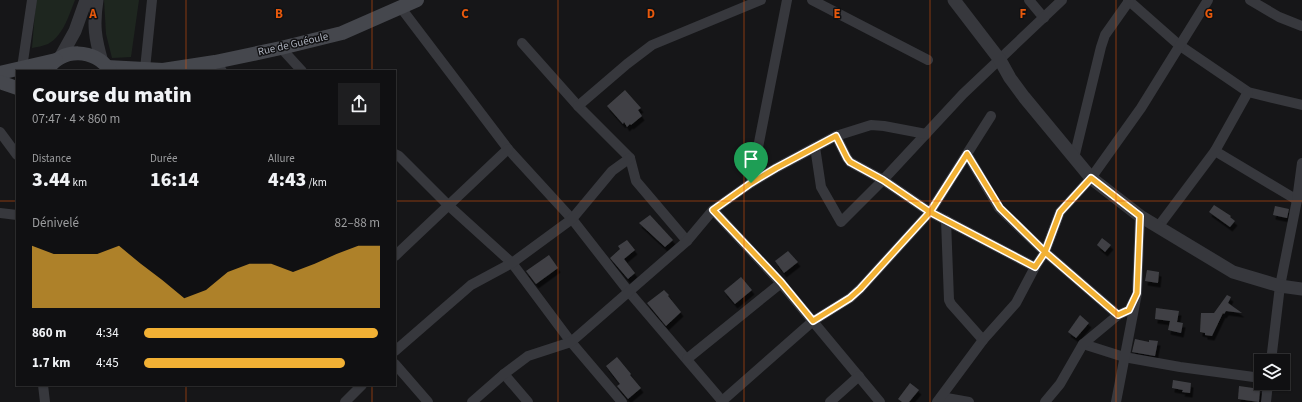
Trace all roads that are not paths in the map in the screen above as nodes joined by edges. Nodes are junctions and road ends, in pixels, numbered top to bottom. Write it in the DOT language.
graph roads {
  1 [pos="32,0"];
  2 [pos="86,0"];
  3 [pos="97,0"];
  4 [pos="152,0"];
  5 [pos="418,0"];
  6 [pos="761,0"];
  7 [pos="787,0"];
  8 [pos="812,0"];
  9 [pos="954,0"];
  10 [pos="1029,0"];
  11 [pos="1062,0"];
  12 [pos="1128,0"];
  13 [pos="1208,0"];
  14 [pos="1250,0"];
  15 [pos="401,8"];
  16 [pos="1044,18"];
  17 [pos="1302,26"];
  18 [pos="522,43"];
  19 [pos="1179,45"];
  20 [pos="281,48"];
  21 [pos="928,60"];
  22 [pos="1000,60"];
  23 [pos="54,63"];
  24 [pos="219,66"];
  25 [pos="106,67"];
  26 [pos="22,68"];
  27 [pos="145,69"];
  28 [pos="296,69"];
  29 [pos="154,70"];
  30 [pos="173,70"];
  31 [pos="0,73"];
  32 [pos="0,82"];
  33 [pos="16,88"];
  34 [pos="1248,92"];
  35 [pos="1302,105"];
  36 [pos="578,106"];
  37 [pos="991,116"];
  38 [pos="0,132"];
  39 [pos="926,134"];
  40 [pos="836,136"];
  41 [pos="815,147"];
  42 [pos="508,149"];
  43 [pos="1215,151"];
  44 [pos="16,154"];
  45 [pos="396,154"];
  46 [pos="967,154"];
  47 [pos="630,158"];
  48 [pos="1074,158"];
  49 [pos="1302,163"];
  50 [pos="1091,178"];
  51 [pos="883,180"];
  52 [pos="751,183"];
  53 [pos="1297,200"];
  54 [pos="448,205"];
  55 [pos="713,210"];
  56 [pos="930,212"];
  57 [pos="0,213"];
  58 [pos="16,215"];
  59 [pos="1140,216"];
  60 [pos="572,219"];
  61 [pos="946,220"];
  62 [pos="1158,227"];
  63 [pos="687,241"];
  64 [pos="1045,252"];
  65 [pos="396,255"];
  66 [pos="512,263"];
  67 [pos="1035,267"];
  68 [pos="781,282"];
  69 [pos="1280,286"];
  70 [pos="1302,289"];
  71 [pos="629,292"];
  72 [pos="1137,293"];
  73 [pos="1118,315"];
  74 [pos="813,321"];
  75 [pos="983,340"];
  76 [pos="571,342"];
  77 [pos="1083,344"];
  78 [pos="396,350"];
  79 [pos="1272,354"];
  80 [pos="1124,357"];
  81 [pos="687,359"];
  82 [pos="396,365"];
  83 [pos="504,374"];
  84 [pos="859,376"];
  85 [pos="1254,377"];
  86 [pos="43,386"];
  87 [pos="361,386"];
  88 [pos="1267,390"];
  89 [pos="939,399"];
  90 [pos="45,402"];
  91 [pos="345,402"];
  92 [pos="428,402"];
  93 [pos="472,402"];
  94 [pos="528,402"];
  95 [pos="622,402"];
  96 [pos="722,402"];
  97 [pos="830,402"];
  98 [pos="880,402"];
  99 [pos="969,402"];
  100 [pos="1046,402"];
  101 [pos="1116,402"];
  102 [pos="1266,402"];
  1 -- 26 [label="street"];
  2 -- 23 [label="street"];
  3 -- 25 [label="street"];
  4 -- 27 [label="street"];
  5 -- 15 [label="main road, Rue de Guéoule"];
  6 -- 36 [label="street"];
  7 -- 52 [label="street"];
  8 -- 21 [label="street"];
  9 -- 22 [label="street"];
  10 -- 16 [label="street"];
  11 -- 16 [label="street"];
  12 -- 19 [label="street"];
  12 -- 48 [label="street"];
  13 -- 19 [label="street"];
  14 -- 17 [label="street"];
  15 -- 20 [label="main road, Rue de Guéoule"];
  15 -- 42 [label="street"];
  16 -- 22 [label="street"];
  18 -- 36 [label="street"];
  19 -- 34 [label="street"];
  19 -- 50 [label="street"];
  20 -- 24 [label="main road, Rue de Guéoule"];
  20 -- 28 [label="street"];
  22 -- 39 [label="street"];
  22 -- 48 [label="street"];
  23 -- 25 [label="main road"];
  23 -- 26 [label="main road"];
  24 -- 30 [label="main road, Rue de Guéoule"];
  25 -- 27 [label="main road, Rue de Guéoule"];
  26 -- 31 [label="main road"];
  27 -- 29 [label="main road, Rue de Guéoule"];
  32 -- 33 [label="main road"];
  34 -- 35 [label="street"];
  34 -- 43 [label="street"];
  36 -- 47 [label="street"];
  37 -- 46 [label="street"];
  38 -- 44 [label="street"];
  39 -- 40 [label="street"];
  39 -- 51 [label="street"];
  40 -- 41 [label="street"];
  40 -- 51 [label="street"];
  41 -- 51 [label="street"];
  41 -- 52 [label="street"];
  42 -- 54 [label="street"];
  42 -- 60 [label="street"];
  43 -- 53 [label="street"];
  43 -- 62 [label="street"];
  45 -- 54 [label="street"];
  46 -- 56 [label="street"];
  46 -- 64 [label="street"];
  47 -- 60 [label="street"];
  47 -- 63 [label="street"];
  48 -- 50 [label="street"];
  49 -- 53 [label="street"];
  50 -- 59 [label="street"];
  50 -- 64 [label="street"];
  51 -- 56 [label="street"];
  52 -- 55 [label="street"];
  53 -- 69 [label="street"];
  54 -- 65 [label="street"];
  54 -- 66 [label="street"];
  55 -- 63 [label="street"];
  55 -- 68 [label="street"];
  56 -- 61 [label="street"];
  56 -- 74 [label="street"];
  57 -- 58 [label="street"];
  59 -- 62 [label="street"];
  59 -- 72 [label="street"];
  60 -- 66 [label="street"];
  60 -- 71 [label="street"];
  61 -- 67 [label="street"];
  61 -- 75 [label="street"];
  62 -- 69 [label="street"];
  63 -- 71 [label="street"];
  64 -- 67 [label="street"];
  64 -- 73 [label="street"];
  66 -- 76 [label="street"];
  66 -- 78 [label="street"];
  67 -- 75 [label="street"];
  68 -- 74 [label="street"];
  68 -- 81 [label="street"];
  69 -- 70 [label="street"];
  69 -- 79 [label="street"];
  71 -- 76 [label="street"];
  71 -- 81 [label="street"];
  72 -- 73 [label="street"];
  72 -- 80 [label="street"];
  73 -- 77 [label="street"];
  74 -- 84 [label="street"];
  74 -- 96 [label="street"];
  75 -- 89 [label="street"];
  76 -- 83 [label="street"];
  76 -- 95 [label="street"];
  77 -- 80 [label="street"];
  77 -- 100 [label="street"];
  80 -- 85 [label="street"];
  80 -- 101 [label="street"];
  81 -- 96 [label="street"];
  82 -- 92 [label="street"];
  83 -- 93 [label="street"];
  83 -- 94 [label="street"];
  84 -- 97 [label="street"];
  84 -- 98 [label="street"];
  86 -- 90 [label="street"];
  87 -- 91 [label="street"];
  88 -- 102 [label="street"];
  89 -- 99 [label="street"];
}
